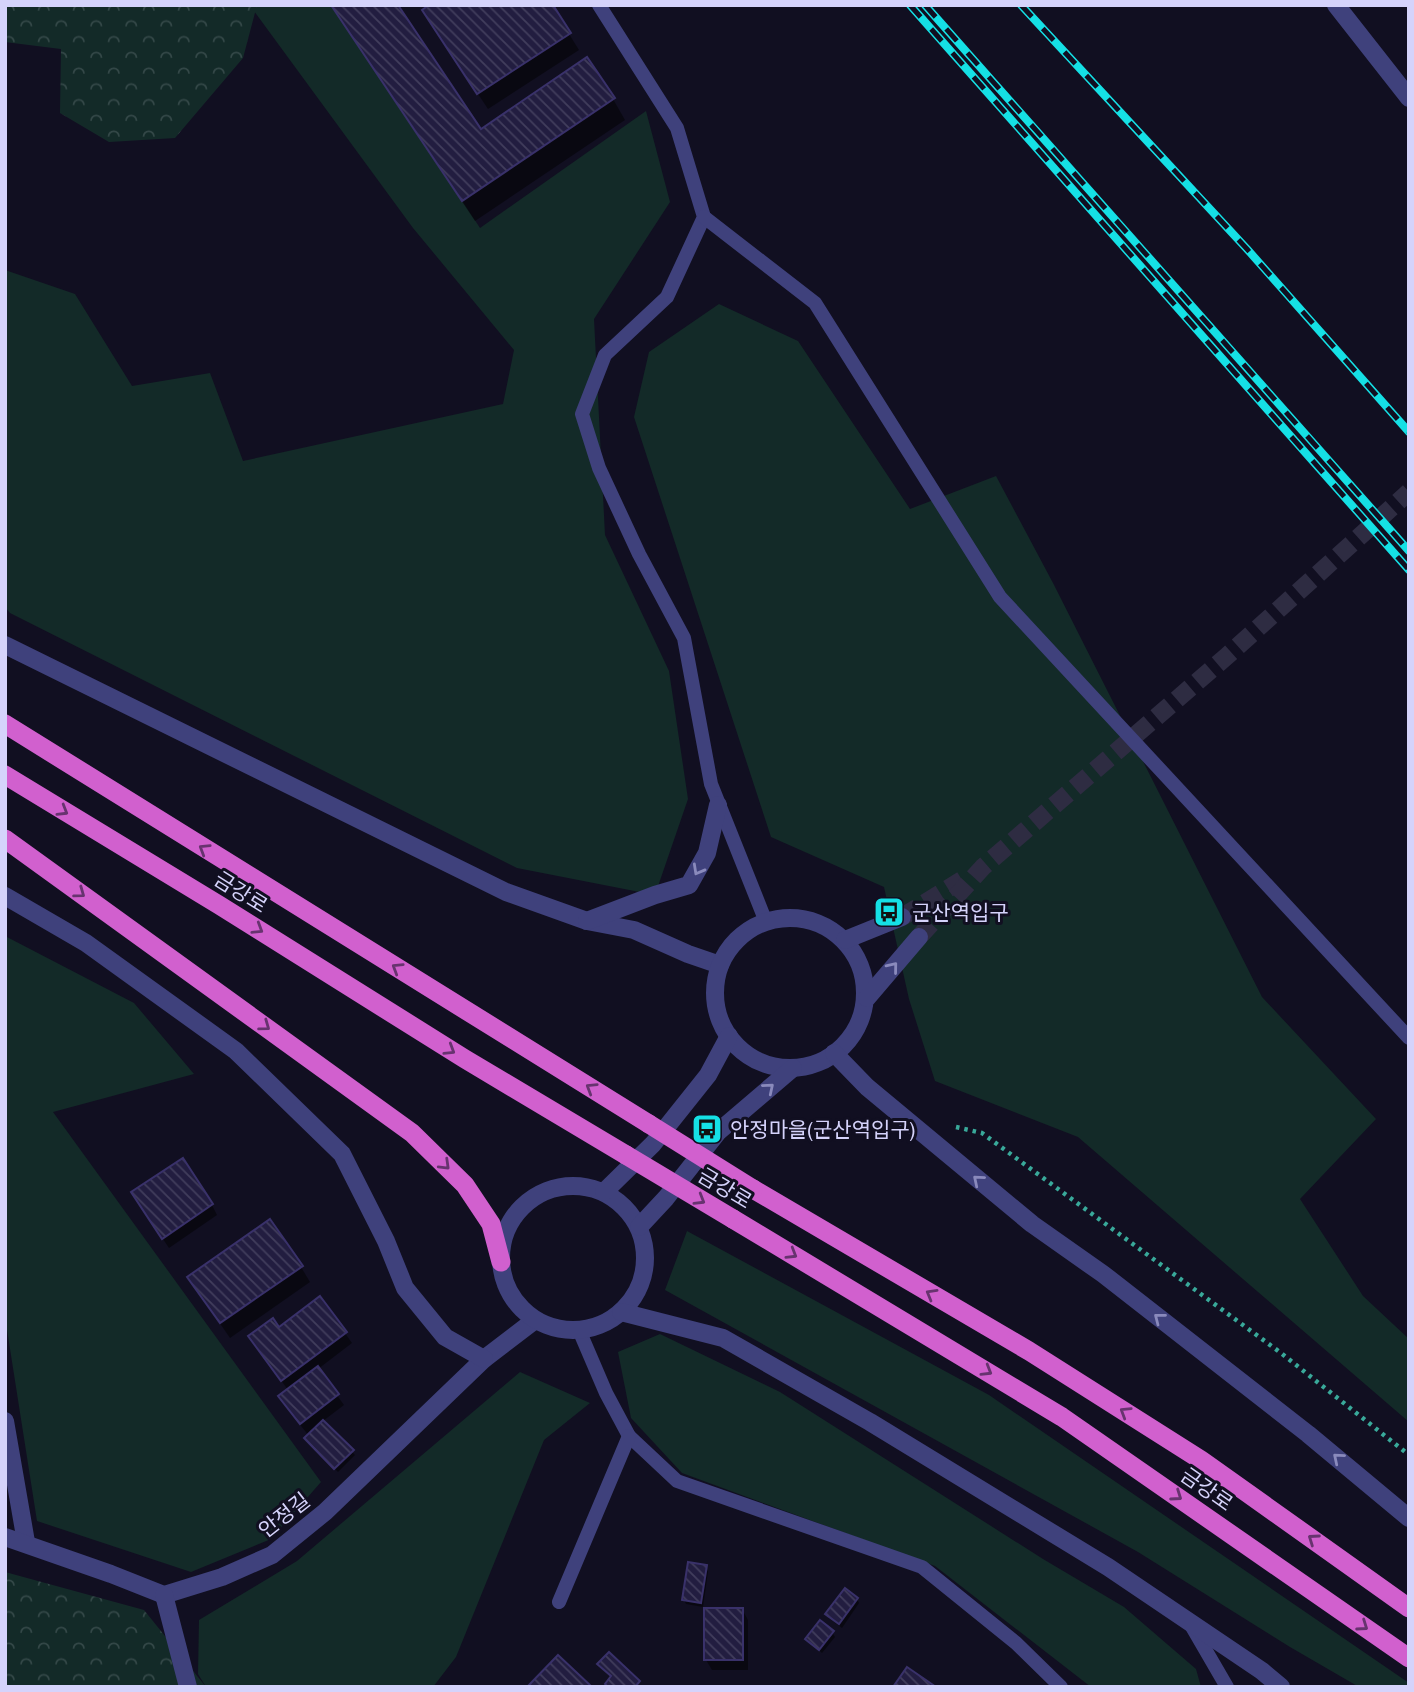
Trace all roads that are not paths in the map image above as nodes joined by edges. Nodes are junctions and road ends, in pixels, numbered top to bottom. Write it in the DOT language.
graph roads {
  1 [pos="600,5"];
  2 [pos="1336,5"];
  3 [pos="1409,98"];
  4 [pos="704,218"];
  5 [pos="5,645"];
  6 [pos="5,724"];
  7 [pos="5,775"];
  8 [pos="718,805"];
  9 [pos="5,839"];
  10 [pos="5,896"];
  11 [pos="902,917"];
  12 [pos="587,921"];
  13 [pos="766,922"];
  14 [pos="919,937"];
  15 [pos="845,940"];
  16 [pos="720,965"];
  17 [pos="867,998"];
  18 [pos="729,1036"];
  19 [pos="1409,1038"];
  20 [pos="834,1053"];
  21 [pos="793,1068"];
  22 [pos="604,1192"];
  23 [pos="639,1227"];
  24 [pos="501,1262"];
  25 [pos="621,1312"];
  26 [pos="535,1320"];
  27 [pos="579,1330"];
  28 [pos="484,1359"];
  29 [pos="5,1421"];
  30 [pos="629,1436"];
  31 [pos="1409,1518"];
  32 [pos="5,1537"];
  33 [pos="26,1542"];
  34 [pos="164,1595"];
  35 [pos="559,1602"];
  36 [pos="1409,1608"];
  37 [pos="1188,1621"];
  38 [pos="1409,1658"];
  39 [pos="188,1687"];
  40 [pos="1061,1687"];
  41 [pos="1227,1687"];
  42 [pos="1281,1687"];
  1 -- 4 [label="lane"];
  2 -- 3 [label="street"];
  4 -- 8 [label="lane"];
  4 -- 19 [label="lane"];
  5 -- 12 [label="street"];
  36 -- 6 [label="highway, 금강로, one-way, bridge"];
  7 -- 38 [label="highway, 금강로, one-way, bridge"];
  8 -- 12 [label="street, one-way"];
  8 -- 13 [label="lane"];
  9 -- 24 [label="highway, one-way"];
  10 -- 28 [label="street"];
  11 -- 15 [label="street"];
  12 -- 16 [label="street"];
  13 -- 15 [label="street"];
  13 -- 16 [label="street"];
  17 -- 14 [label="street, one-way"];
  15 -- 17 [label="street"];
  16 -- 18 [label="street"];
  17 -- 20 [label="street"];
  18 -- 21 [label="street"];
  18 -- 22 [label="street"];
  20 -- 21 [label="street"];
  31 -- 20 [label="street, one-way"];
  23 -- 21 [label="street, one-way"];
  22 -- 23 [label="street"];
  22 -- 24 [label="street"];
  23 -- 25 [label="street"];
  24 -- 26 [label="street"];
  25 -- 27 [label="street"];
  25 -- 37 [label="street"];
  26 -- 27 [label="street"];
  26 -- 28 [label="street, 안정길"];
  27 -- 30 [label="lane"];
  28 -- 34 [label="street, 안정길"];
  29 -- 33 [label="street"];
  30 -- 35 [label="lane"];
  30 -- 40 [label="lane"];
  32 -- 33 [label="street"];
  33 -- 34 [label="street"];
  34 -- 39 [label="street"];
  37 -- 41 [label="lane"];
  37 -- 42 [label="street"];
}
